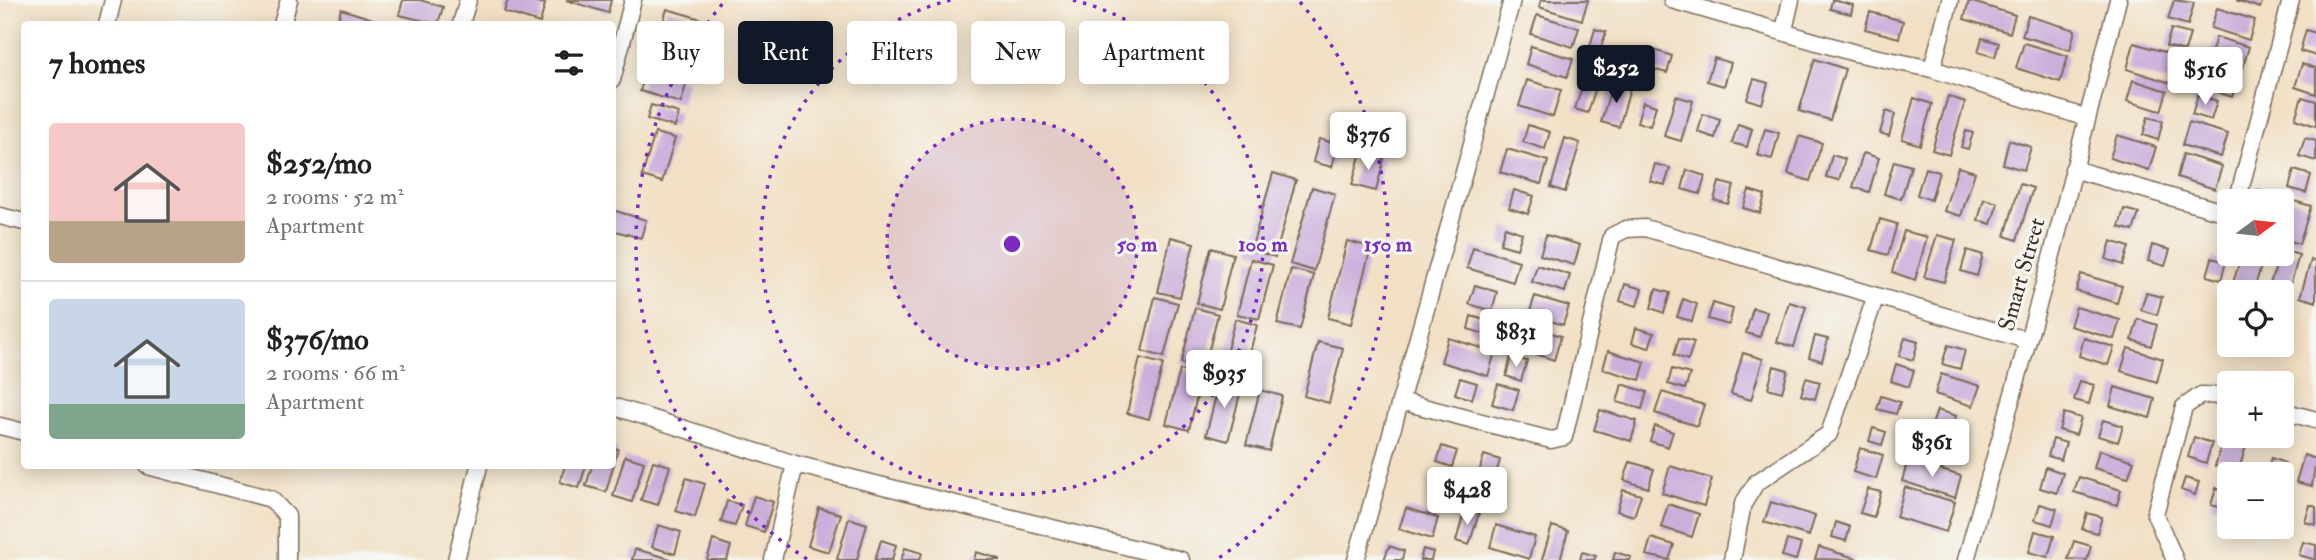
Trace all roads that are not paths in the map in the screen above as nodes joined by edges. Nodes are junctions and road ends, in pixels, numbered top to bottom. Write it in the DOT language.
graph roads {
  1 [pos="113,0"];
  2 [pos="289,0"];
  3 [pos="468,0"];
  4 [pos="633,0"];
  5 [pos="1512,0"];
  6 [pos="1672,0"];
  7 [pos="1791,0"];
  8 [pos="1950,0"];
  9 [pos="2119,0"];
  10 [pos="2291,0"];
  11 [pos="108,21"];
  12 [pos="283,21"];
  13 [pos="462,21"];
  14 [pos="1784,30"];
  15 [pos="616,65"];
  16 [pos="1932,69"];
  17 [pos="2087,118"];
  18 [pos="2073,169"];
  19 [pos="2240,189"];
  20 [pos="2217,210"];
  21 [pos="0,216"];
  22 [pos="21,221"];
  23 [pos="1875,298"];
  24 [pos="2026,340"];
  25 [pos="2217,396"];
  26 [pos="1400,401"];
  27 [pos="616,407"];
  28 [pos="2294,414"];
  29 [pos="2316,420"];
  30 [pos="0,426"];
  31 [pos="21,431"];
  32 [pos="794,464"];
  33 [pos="159,469"];
  34 [pos="478,469"];
  35 [pos="1175,559"];
  36 [pos="287,560"];
  37 [pos="456,560"];
  38 [pos="773,560"];
  39 [pos="1356,560"];
  40 [pos="1732,560"];
  41 [pos="1966,560"];
  42 [pos="2175,560"];
  1 -- 11 [label="street"];
  2 -- 12 [label="street"];
  3 -- 13 [label="street"];
  4 -- 15 [label="street"];
  5 -- 26 [label="street"];
  6 -- 14 [label="street"];
  7 -- 14 [label="street"];
  8 -- 16 [label="street"];
  9 -- 17 [label="street, Smart Street"];
  10 -- 19 [label="street"];
  14 -- 16 [label="street"];
  16 -- 17 [label="street"];
  17 -- 18 [label="street, Smart Street"];
  18 -- 20 [label="street"];
  18 -- 24 [label="street, Smart Street"];
  21 -- 22 [label="street"];
  23 -- 24 [label="street"];
  23 -- 26 [label="street"];
  23 -- 40 [label="street"];
  24 -- 41 [label="street, Smart Street"];
  25 -- 42 [label="street"];
  26 -- 39 [label="street"];
  27 -- 32 [label="street"];
  28 -- 29 [label="street"];
  30 -- 31 [label="street"];
  32 -- 35 [label="street"];
  32 -- 38 [label="street"];
  33 -- 36 [label="street"];
  34 -- 37 [label="street"];
}
